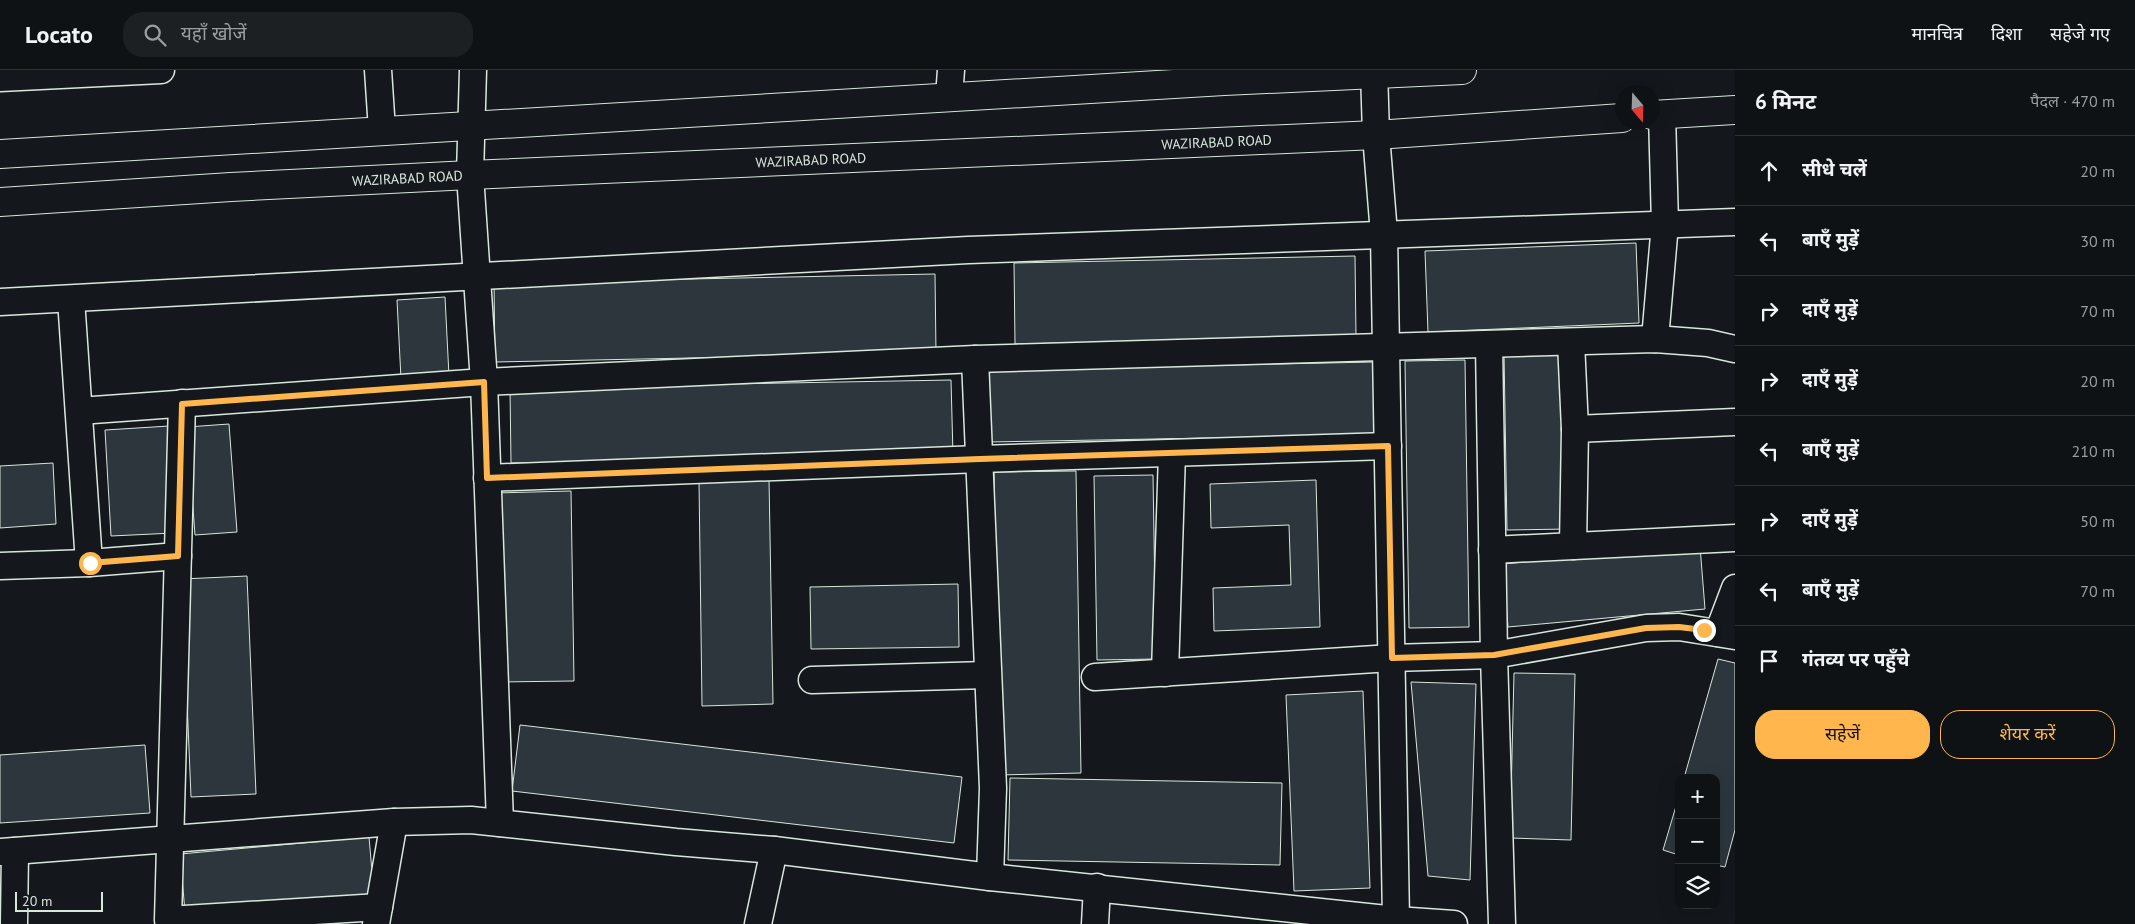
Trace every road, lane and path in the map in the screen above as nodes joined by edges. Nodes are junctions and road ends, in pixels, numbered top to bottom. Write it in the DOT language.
graph roads {
  1 [pos="161,70"];
  2 [pos="378,70"];
  3 [pos="473,70"];
  4 [pos="951,70"];
  5 [pos="1462,70"];
  6 [pos="1374,72"];
  7 [pos="0,78"];
  8 [pos="949,97"];
  9 [pos="1735,110"];
  10 [pos="1660,115"];
  11 [pos="1615,118"];
  12 [pos="472,124"];
  13 [pos="382,130"];
  14 [pos="1658,130"];
  15 [pos="1376,135"];
  16 [pos="0,154"];
  17 [pos="470,175"];
  18 [pos="0,202"];
  19 [pos="1735,222"];
  20 [pos="1665,224"];
  21 [pos="1384,234"];
  22 [pos="476,278"];
  23 [pos="71,299"];
  24 [pos="0,302"];
  25 [pos="1655,339"];
  26 [pos="1571,342"];
  27 [pos="1489,344"];
  28 [pos="1386,348"];
  29 [pos="1735,349"];
  30 [pos="975,360"];
  31 [pos="484,382"];
  32 [pos="182,404"];
  33 [pos="79,411"];
  34 [pos="1735,422"];
  35 [pos="1575,429"];
  36 [pos="1388,446"];
  37 [pos="1172,453"];
  38 [pos="980,459"];
  39 [pos="487,478"];
  40 [pos="1735,538"];
  41 [pos="1573,546"];
  42 [pos="1492,550"];
  43 [pos="178,556"];
  44 [pos="90,563"];
  45 [pos="0,566"];
  46 [pos="1735,588"];
  47 [pos="1727,635"];
  48 [pos="1494,655"];
  49 [pos="1392,658"];
  50 [pos="1165,673"];
  51 [pos="987,675"];
  52 [pos="1095,677"];
  53 [pos="812,680"];
  54 [pos="394,822"];
  55 [pos="500,823"];
  56 [pos="171,839"];
  57 [pos="774,850"];
  58 [pos="8,852"];
  59 [pos="990,877"];
  60 [pos="1097,887"];
  61 [pos="377,916"];
  62 [pos="1396,920"];
  63 [pos="14,924"];
  64 [pos="758,924"];
  65 [pos="1095,924"];
  66 [pos="1454,924"];
  67 [pos="1502,924"];
  1 -- 7 [label="street"];
  2 -- 13 [label="street"];
  3 -- 12 [label="street"];
  4 -- 8 [label="street"];
  5 -- 6 [label="highway"];
  6 -- 8 [label="highway"];
  6 -- 15 [label="street"];
  8 -- 12 [label="highway"];
  9 -- 10 [label="highway"];
  11 -- 15 [label="highway, WAZIRABAD ROAD"];
  12 -- 13 [label="highway"];
  12 -- 17 [label="street"];
  13 -- 16 [label="highway"];
  14 -- 20 [label="street"];
  15 -- 17 [label="highway, WAZIRABAD ROAD"];
  15 -- 21 [label="street"];
  17 -- 18 [label="highway, WAZIRABAD ROAD"];
  17 -- 22 [label="street"];
  19 -- 20 [label="street"];
  20 -- 21 [label="street"];
  20 -- 25 [label="street"];
  21 -- 22 [label="street"];
  21 -- 28 [label="street"];
  22 -- 23 [label="street"];
  22 -- 31 [label="street"];
  23 -- 24 [label="street"];
  23 -- 33 [label="street"];
  25 -- 26 [label="street"];
  25 -- 29 [label="street"];
  26 -- 27 [label="street"];
  26 -- 35 [label="street"];
  27 -- 28 [label="street"];
  27 -- 42 [label="street"];
  28 -- 30 [label="street"];
  28 -- 36 [label="street"];
  30 -- 31 [label="street"];
  30 -- 38 [label="street"];
  31 -- 32 [label="street"];
  31 -- 39 [label="street"];
  32 -- 33 [label="street"];
  32 -- 43 [label="street"];
  33 -- 44 [label="street"];
  34 -- 35 [label="street"];
  35 -- 41 [label="street"];
  36 -- 37 [label="street"];
  36 -- 49 [label="street"];
  37 -- 38 [label="street"];
  37 -- 50 [label="street"];
  38 -- 39 [label="street"];
  38 -- 51 [label="street"];
  39 -- 55 [label="street"];
  40 -- 41 [label="street"];
  41 -- 42 [label="street"];
  42 -- 48 [label="street"];
  43 -- 44 [label="street"];
  43 -- 56 [label="street"];
  44 -- 45 [label="street"];
  46 -- 47 [label="street"];
  47 -- 48 [label="street"];
  48 -- 49 [label="street"];
  48 -- 67 [label="street"];
  49 -- 50 [label="street"];
  49 -- 62 [label="street"];
  50 -- 52 [label="street"];
  51 -- 53 [label="street"];
  51 -- 59 [label="street"];
  54 -- 55 [label="street"];
  54 -- 56 [label="street"];
  54 -- 61 [label="street"];
  55 -- 57 [label="street"];
  56 -- 58 [label="street"];
  56 -- 61 [label="street"];
  57 -- 59 [label="street"];
  57 -- 64 [label="street"];
  58 -- 63 [label="street"];
  59 -- 60 [label="street"];
  60 -- 62 [label="street"];
  60 -- 65 [label="street"];
  62 -- 66 [label="street"];
}
